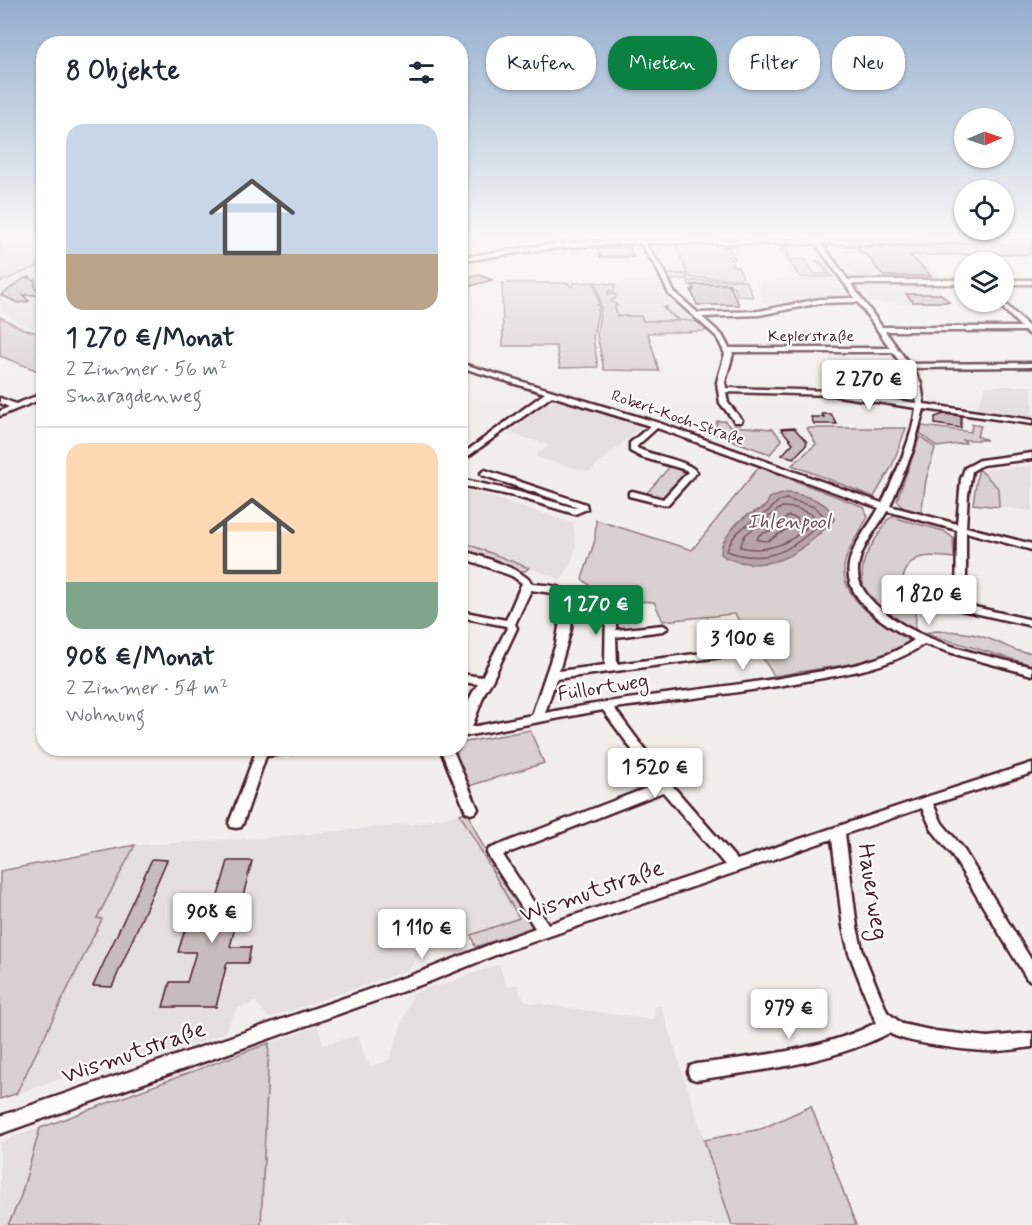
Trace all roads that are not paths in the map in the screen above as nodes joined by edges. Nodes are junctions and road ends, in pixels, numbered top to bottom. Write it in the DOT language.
graph roads {
  1 [pos="673,295"];
  2 [pos="856,295"];
  3 [pos="859,300"];
  4 [pos="1010,312"];
  5 [pos="696,315"];
  6 [pos="881,329"];
  7 [pos="1029,331"];
  8 [pos="728,350"];
  9 [pos="895,350"];
  10 [pos="1032,365"];
  11 [pos="907,366"];
  12 [pos="468,367"];
  13 [pos="722,390"];
  14 [pos="552,392"];
  15 [pos="36,398"];
  16 [pos="0,400"];
  17 [pos="921,406"];
  18 [pos="15,407"];
  19 [pos="0,414"];
  20 [pos="738,420"];
  21 [pos="1032,422"];
  22 [pos="656,425"];
  23 [pos="468,454"];
  24 [pos="1032,456"];
  25 [pos="485,473"];
  26 [pos="468,484"];
  27 [pos="524,486"];
  28 [pos="516,494"];
  29 [pos="632,494"];
  30 [pos="884,507"];
  31 [pos="962,531"];
  32 [pos="1032,547"];
  33 [pos="468,556"];
  34 [pos="527,586"];
  35 [pos="610,599"];
  36 [pos="468,616"];
  37 [pos="1032,623"];
  38 [pos="510,624"];
  39 [pos="663,628"];
  40 [pos="610,634"];
  41 [pos="922,639"];
  42 [pos="750,650"];
  43 [pos="611,669"];
  44 [pos="1032,671"];
  45 [pos="550,675"];
  46 [pos="468,679"];
  47 [pos="486,681"];
  48 [pos="606,706"];
  49 [pos="468,718"];
  50 [pos="537,718"];
  51 [pos="468,732"];
  52 [pos="259,756"];
  53 [pos="449,756"];
  54 [pos="1032,768"];
  55 [pos="665,786"];
  56 [pos="925,802"];
  57 [pos="471,809"];
  58 [pos="236,823"];
  59 [pos="838,832"];
  60 [pos="735,867"];
  61 [pos="545,931"];
  62 [pos="1032,974"];
  63 [pos="888,1024"];
  64 [pos="1032,1040"];
  65 [pos="696,1071"];
  66 [pos="0,1125"];
  1 -- 5 [label="street"];
  2 -- 3 [label="street"];
  3 -- 5 [label="street"];
  3 -- 6 [label="street"];
  4 -- 7 [label="street"];
  5 -- 8 [label="street"];
  6 -- 7 [label="street"];
  6 -- 9 [label="street"];
  8 -- 9 [label="street, Keplerstraße"];
  8 -- 13 [label="street"];
  9 -- 11 [label="street"];
  10 -- 11 [label="street"];
  11 -- 17 [label="street"];
  12 -- 14 [label="street, Robert-Koch-Straße"];
  13 -- 17 [label="street"];
  13 -- 20 [label="street"];
  14 -- 22 [label="street, Robert-Koch-Straße"];
  14 -- 23 [label="street"];
  15 -- 18 [label="street"];
  16 -- 18 [label="street"];
  17 -- 21 [label="street"];
  17 -- 30 [label="street"];
  18 -- 19 [label="street"];
  22 -- 29 [label="street"];
  22 -- 30 [label="street, Robert-Koch-Straße"];
  24 -- 31 [label="street"];
  25 -- 27 [label="street"];
  26 -- 28 [label="street"];
  27 -- 28 [label="street"];
  27 -- 28 [label="street"];
  30 -- 31 [label="street, Robert-Koch-Straße"];
  30 -- 41 [label="street"];
  31 -- 32 [label="street, Robert-Koch-Straße"];
  31 -- 37 [label="street"];
  33 -- 34 [label="street"];
  34 -- 38 [label="street"];
  34 -- 45 [label="street"];
  35 -- 40 [label="street"];
  36 -- 38 [label="street"];
  38 -- 47 [label="street"];
  39 -- 40 [label="street"];
  40 -- 43 [label="street"];
  41 -- 44 [label="street"];
  41 -- 48 [label="street, Füllortweg"];
  42 -- 43 [label="street"];
  43 -- 45 [label="street"];
  45 -- 50 [label="street"];
  46 -- 47 [label="street"];
  47 -- 49 [label="street"];
  48 -- 50 [label="street, Füllortweg"];
  48 -- 55 [label="street"];
  50 -- 51 [label="street, Füllortweg"];
  52 -- 58 [label="street"];
  53 -- 57 [label="street"];
  54 -- 56 [label="street, Wismutstraße"];
  55 -- 60 [label="street"];
  55 -- 61 [label="street"];
  56 -- 59 [label="street, Wismutstraße"];
  56 -- 62 [label="street"];
  59 -- 60 [label="street, Wismutstraße"];
  59 -- 63 [label="street, Hauerweg"];
  60 -- 61 [label="street, Wismutstraße"];
  61 -- 66 [label="street, Wismutstraße"];
  63 -- 64 [label="street"];
  63 -- 65 [label="street"];
}
